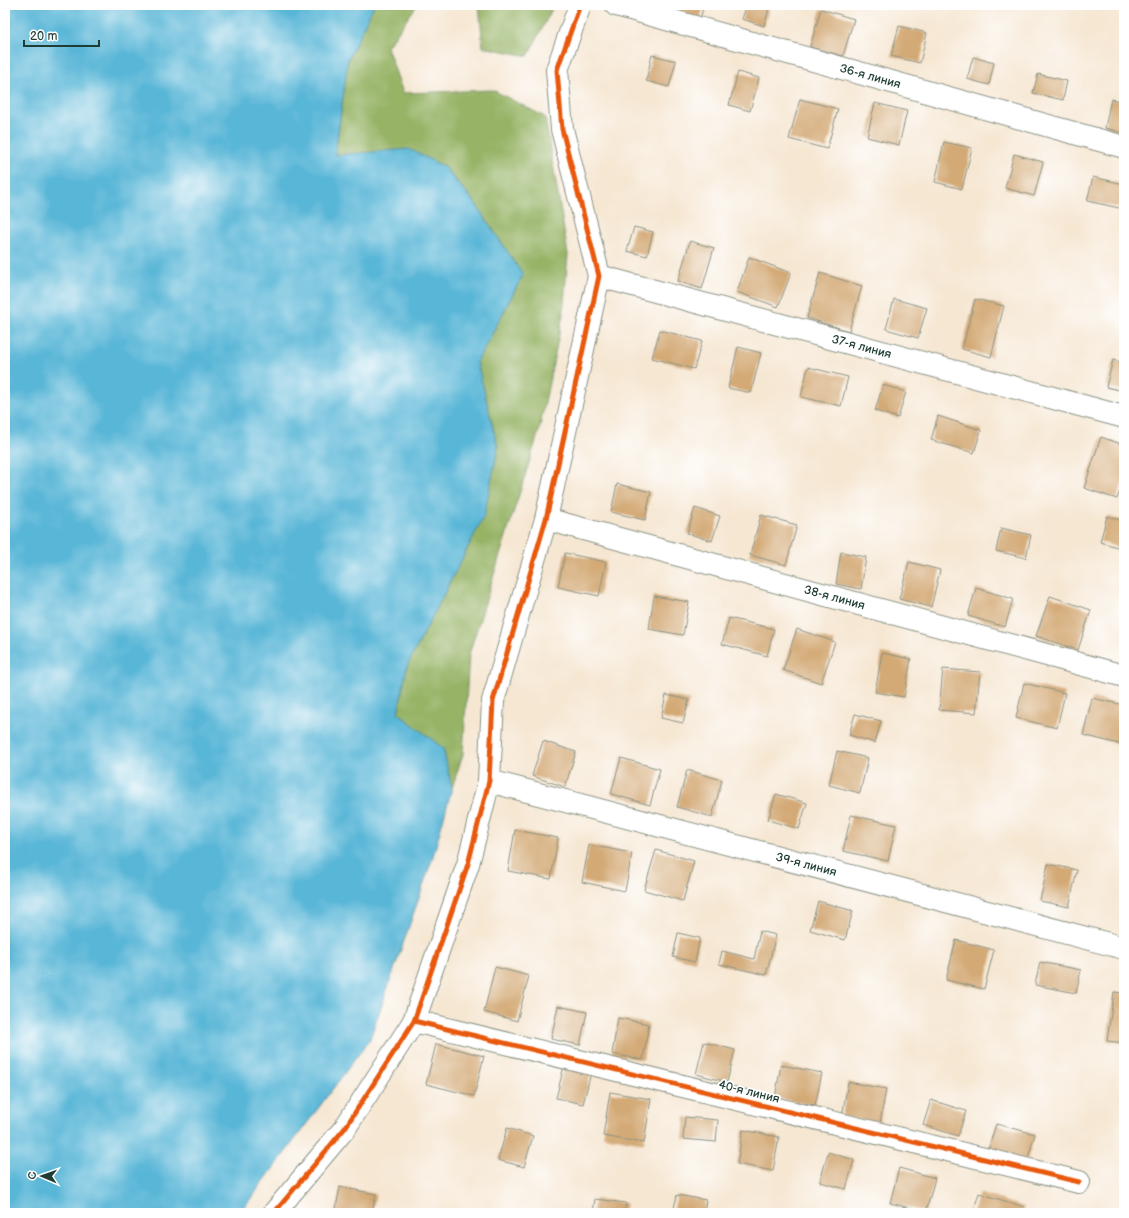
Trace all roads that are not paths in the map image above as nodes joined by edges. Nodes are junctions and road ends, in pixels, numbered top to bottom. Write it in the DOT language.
graph roads {
  1 [pos="580,5"];
  2 [pos="616,5"];
  3 [pos="1124,148"];
  4 [pos="599,276"];
  5 [pos="1124,417"];
  6 [pos="546,519"];
  7 [pos="1124,676"];
  8 [pos="489,781"];
  9 [pos="1124,948"];
  10 [pos="414,1021"];
  11 [pos="1079,1182"];
  12 [pos="274,1213"];
  1 -- 4 [label="street"];
  2 -- 3 [label="street, 36-я линия"];
  4 -- 5 [label="street, 37-я линия"];
  4 -- 6 [label="street"];
  6 -- 7 [label="street, 38-я линия"];
  6 -- 8 [label="street"];
  8 -- 9 [label="street, 39-я линия"];
  8 -- 10 [label="street"];
  10 -- 11 [label="street, 40-я линия"];
  10 -- 12 [label="street"];
}
